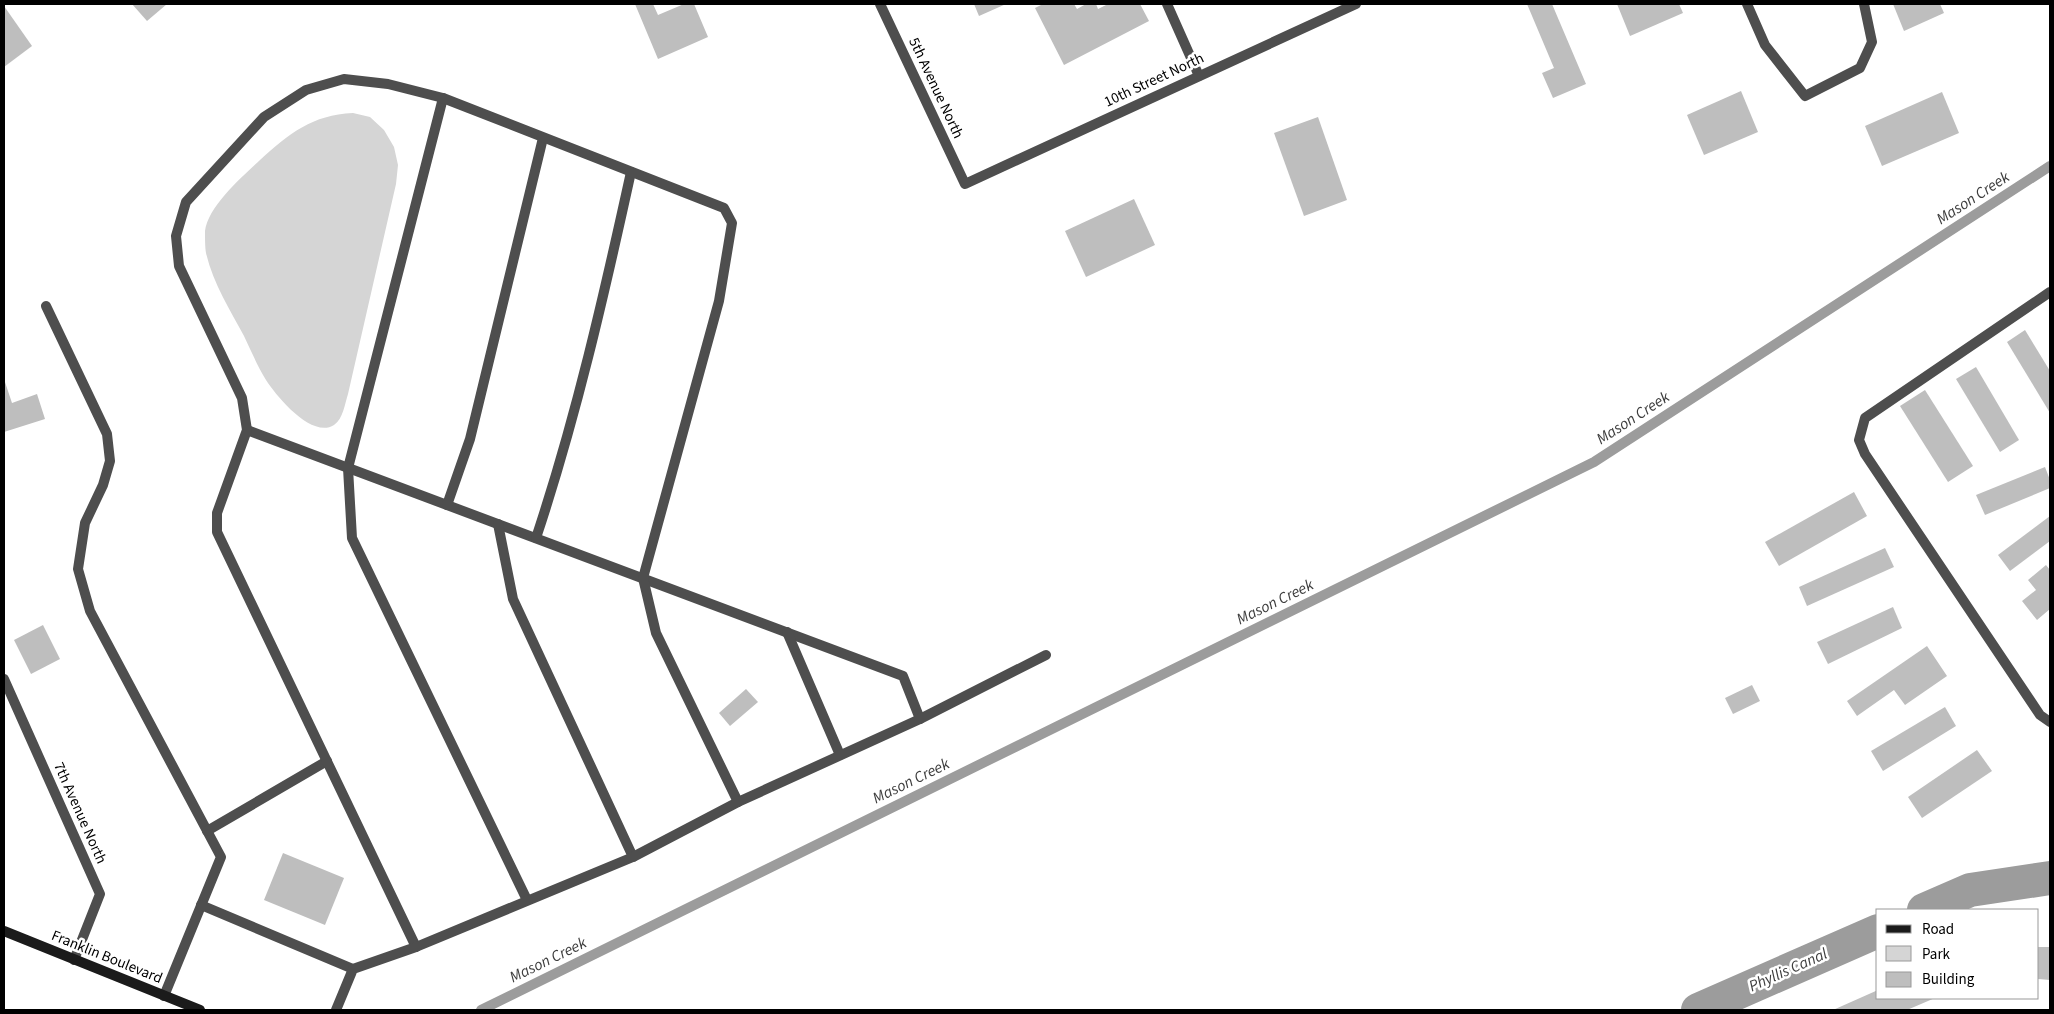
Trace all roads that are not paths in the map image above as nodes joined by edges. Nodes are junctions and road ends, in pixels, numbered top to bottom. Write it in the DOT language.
graph roads {
  1 [pos="880,4"];
  2 [pos="1167,4"];
  3 [pos="1356,4"];
  4 [pos="1746,4"];
  5 [pos="1864,4"];
  6 [pos="1199,76"];
  7 [pos="442,98"];
  8 [pos="543,138"];
  9 [pos="631,172"];
  10 [pos="964,184"];
  11 [pos="2050,292"];
  12 [pos="46,306"];
  13 [pos="247,430"];
  14 [pos="348,468"];
  15 [pos="447,505"];
  16 [pos="498,524"];
  17 [pos="536,538"];
  18 [pos="643,578"];
  19 [pos="786,632"];
  20 [pos="1046,655"];
  21 [pos="4,680"];
  22 [pos="920,719"];
  23 [pos="2050,722"];
  24 [pos="840,755"];
  25 [pos="327,761"];
  26 [pos="738,802"];
  27 [pos="207,830"];
  28 [pos="633,856"];
  29 [pos="527,900"];
  30 [pos="201,905"];
  31 [pos="4,931"];
  32 [pos="416,947"];
  33 [pos="74,960"];
  34 [pos="353,969"];
  35 [pos="164,996"];
  36 [pos="200,1010"];
  37 [pos="336,1010"];
  1 -- 10 [label="street, 5th Avenue North"];
  2 -- 6 [label="street"];
  3 -- 6 [label="street, 10th Street North"];
  4 -- 5 [label="street"];
  6 -- 10 [label="street, 10th Street North"];
  7 -- 8 [label="street"];
  7 -- 13 [label="street"];
  7 -- 14 [label="street"];
  8 -- 9 [label="street"];
  8 -- 15 [label="street"];
  9 -- 17 [label="street"];
  9 -- 18 [label="street"];
  11 -- 23 [label="street"];
  12 -- 27 [label="street"];
  13 -- 14 [label="street"];
  13 -- 25 [label="street"];
  14 -- 15 [label="street"];
  14 -- 29 [label="street"];
  15 -- 16 [label="street"];
  16 -- 17 [label="street"];
  16 -- 28 [label="street"];
  17 -- 18 [label="street"];
  18 -- 19 [label="street"];
  18 -- 26 [label="street"];
  19 -- 22 [label="street"];
  19 -- 24 [label="street"];
  20 -- 22 [label="street"];
  21 -- 33 [label="street, 7th Avenue North"];
  22 -- 24 [label="street"];
  24 -- 26 [label="street"];
  25 -- 27 [label="street"];
  25 -- 32 [label="street"];
  26 -- 28 [label="street"];
  27 -- 30 [label="street"];
  28 -- 29 [label="street"];
  29 -- 32 [label="street"];
  30 -- 34 [label="street"];
  30 -- 35 [label="street"];
  31 -- 33 [label="main road, Franklin Boulevard"];
  32 -- 34 [label="street"];
  33 -- 35 [label="main road, Franklin Boulevard"];
  34 -- 37 [label="street"];
  35 -- 36 [label="main road, Franklin Boulevard"];
}
